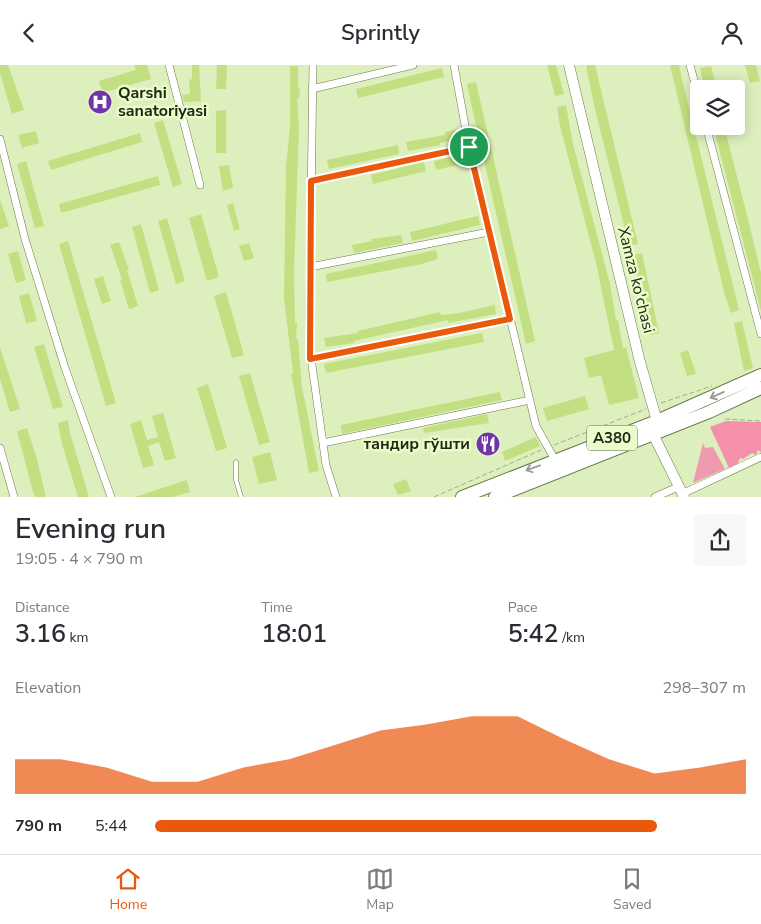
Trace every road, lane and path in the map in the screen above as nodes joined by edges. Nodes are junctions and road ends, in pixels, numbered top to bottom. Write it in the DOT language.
graph roads {
  1 [pos="168,65"];
  2 [pos="312,65"];
  3 [pos="413,65"];
  4 [pos="454,65"];
  5 [pos="568,65"];
  6 [pos="690,65"];
  7 [pos="694,80"];
  8 [pos="312,89"];
  9 [pos="708,135"];
  10 [pos="0,139"];
  11 [pos="469,147"];
  12 [pos="311,181"];
  13 [pos="200,185"];
  14 [pos="489,232"];
  15 [pos="310,267"];
  16 [pos="510,319"];
  17 [pos="761,334"];
  18 [pos="310,359"];
  19 [pos="761,375"];
  20 [pos="719,384"];
  21 [pos="761,388"];
  22 [pos="530,400"];
  23 [pos="653,407"];
  24 [pos="725,419"];
  25 [pos="657,421"];
  26 [pos="761,421"];
  27 [pos="653,434"];
  28 [pos="323,443"];
  29 [pos="0,448"];
  30 [pos="547,448"];
  31 [pos="761,457"];
  32 [pos="555,460"];
  33 [pos="236,462"];
  34 [pos="681,492"];
  35 [pos="14,497"];
  36 [pos="111,497"];
  37 [pos="241,497"];
  38 [pos="336,497"];
  39 [pos="434,497"];
  40 [pos="462,497"];
  41 [pos="495,497"];
  42 [pos="655,497"];
  1 -- 13 [label="street"];
  2 -- 8 [label="street"];
  3 -- 8 [label="street"];
  4 -- 11 [label="street"];
  5 -- 23 [label="street, Xamza ko'chasi"];
  6 -- 7 [label="street"];
  8 -- 12 [label="street"];
  9 -- 17 [label="street"];
  10 -- 36 [label="street"];
  11 -- 12 [label="street"];
  11 -- 14 [label="street"];
  12 -- 15 [label="street"];
  14 -- 15 [label="street"];
  14 -- 16 [label="street"];
  15 -- 18 [label="street"];
  16 -- 18 [label="street"];
  16 -- 22 [label="street"];
  18 -- 28 [label="street"];
  19 -- 25 [label="highway, A380, one-way"];
  20 -- 23 [label="path"];
  21 -- 27 [label="highway, A380"];
  22 -- 28 [label="street"];
  22 -- 30 [label="street"];
  23 -- 25 [label="street, Xamza ko'chasi"];
  23 -- 30 [label="path"];
  24 -- 26 [label="path"];
  25 -- 27 [label="street"];
  25 -- 32 [label="highway, A380"];
  27 -- 34 [label="street"];
  27 -- 41 [label="highway, A380"];
  28 -- 38 [label="street"];
  29 -- 35 [label="street"];
  30 -- 32 [label="street"];
  30 -- 39 [label="path"];
  31 -- 34 [label="street"];
  32 -- 40 [label="highway, A380, one-way"];
  33 -- 37 [label="lane"];
  34 -- 42 [label="street"];
}
